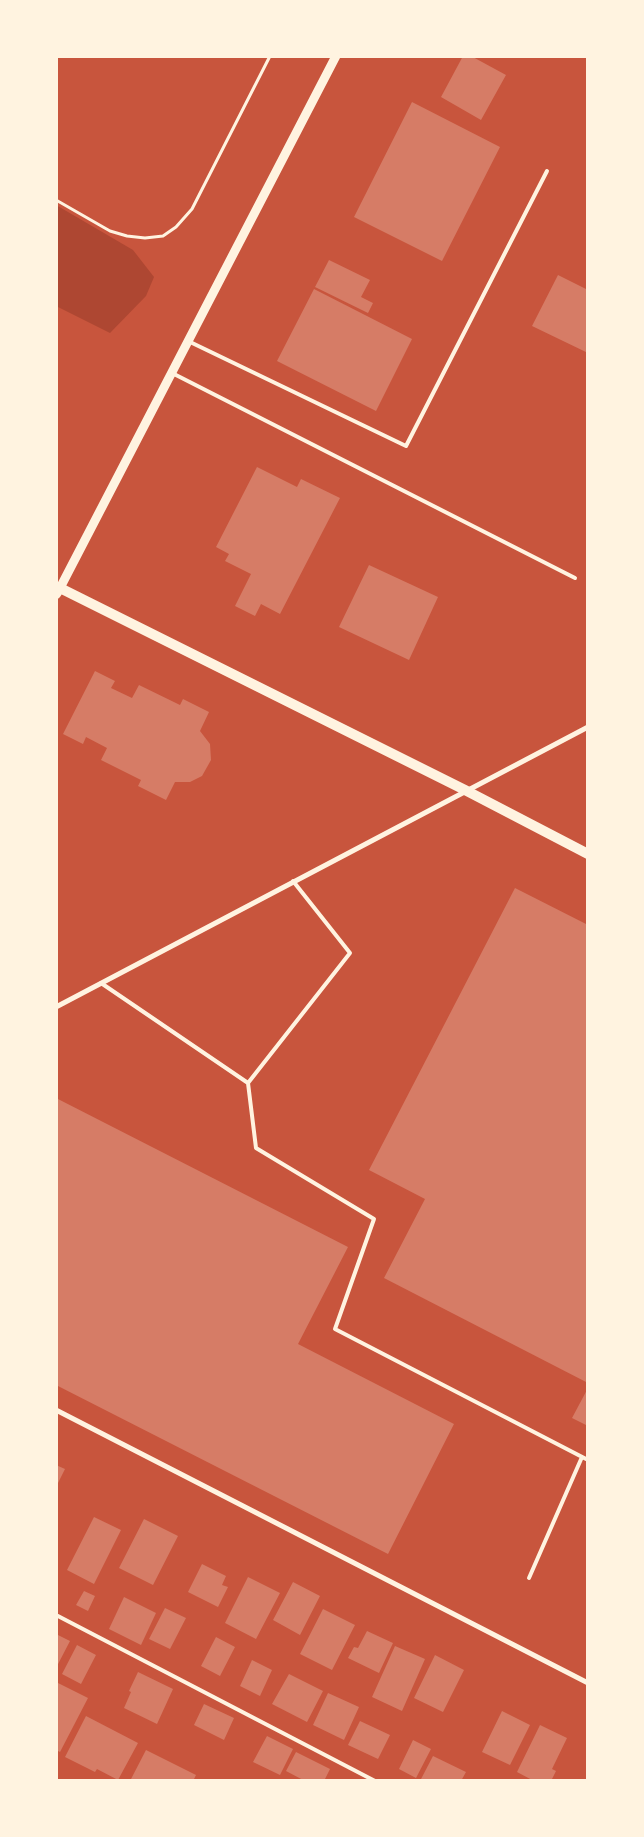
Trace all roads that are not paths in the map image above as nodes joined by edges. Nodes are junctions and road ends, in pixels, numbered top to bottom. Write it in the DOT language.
graph roads {
  1 [pos="336,56"];
  2 [pos="547,171"];
  3 [pos="188,341"];
  4 [pos="172,372"];
  5 [pos="575,578"];
  6 [pos="57,590"];
  7 [pos="588,727"];
  8 [pos="465,790"];
  9 [pos="588,854"];
  10 [pos="294,881"];
  11 [pos="100,984"];
  12 [pos="57,1006"];
  13 [pos="248,1083"];
  14 [pos="56,1410"];
  15 [pos="582,1457"];
  16 [pos="588,1460"];
  17 [pos="529,1578"];
  18 [pos="56,1615"];
  19 [pos="588,1683"];
  20 [pos="375,1781"];
  1 -- 3 [label="street"];
  2 -- 3 [label="lane"];
  3 -- 4 [label="street"];
  4 -- 5 [label="lane"];
  4 -- 6 [label="street"];
  6 -- 8 [label="main road"];
  7 -- 8 [label="street"];
  8 -- 9 [label="main road"];
  8 -- 10 [label="street"];
  10 -- 11 [label="street"];
  10 -- 13 [label="lane"];
  11 -- 12 [label="street"];
  11 -- 13 [label="lane"];
  13 -- 15 [label="lane"];
  14 -- 19 [label="street"];
  15 -- 16 [label="lane"];
  15 -- 17 [label="lane"];
  18 -- 20 [label="lane"];
}
